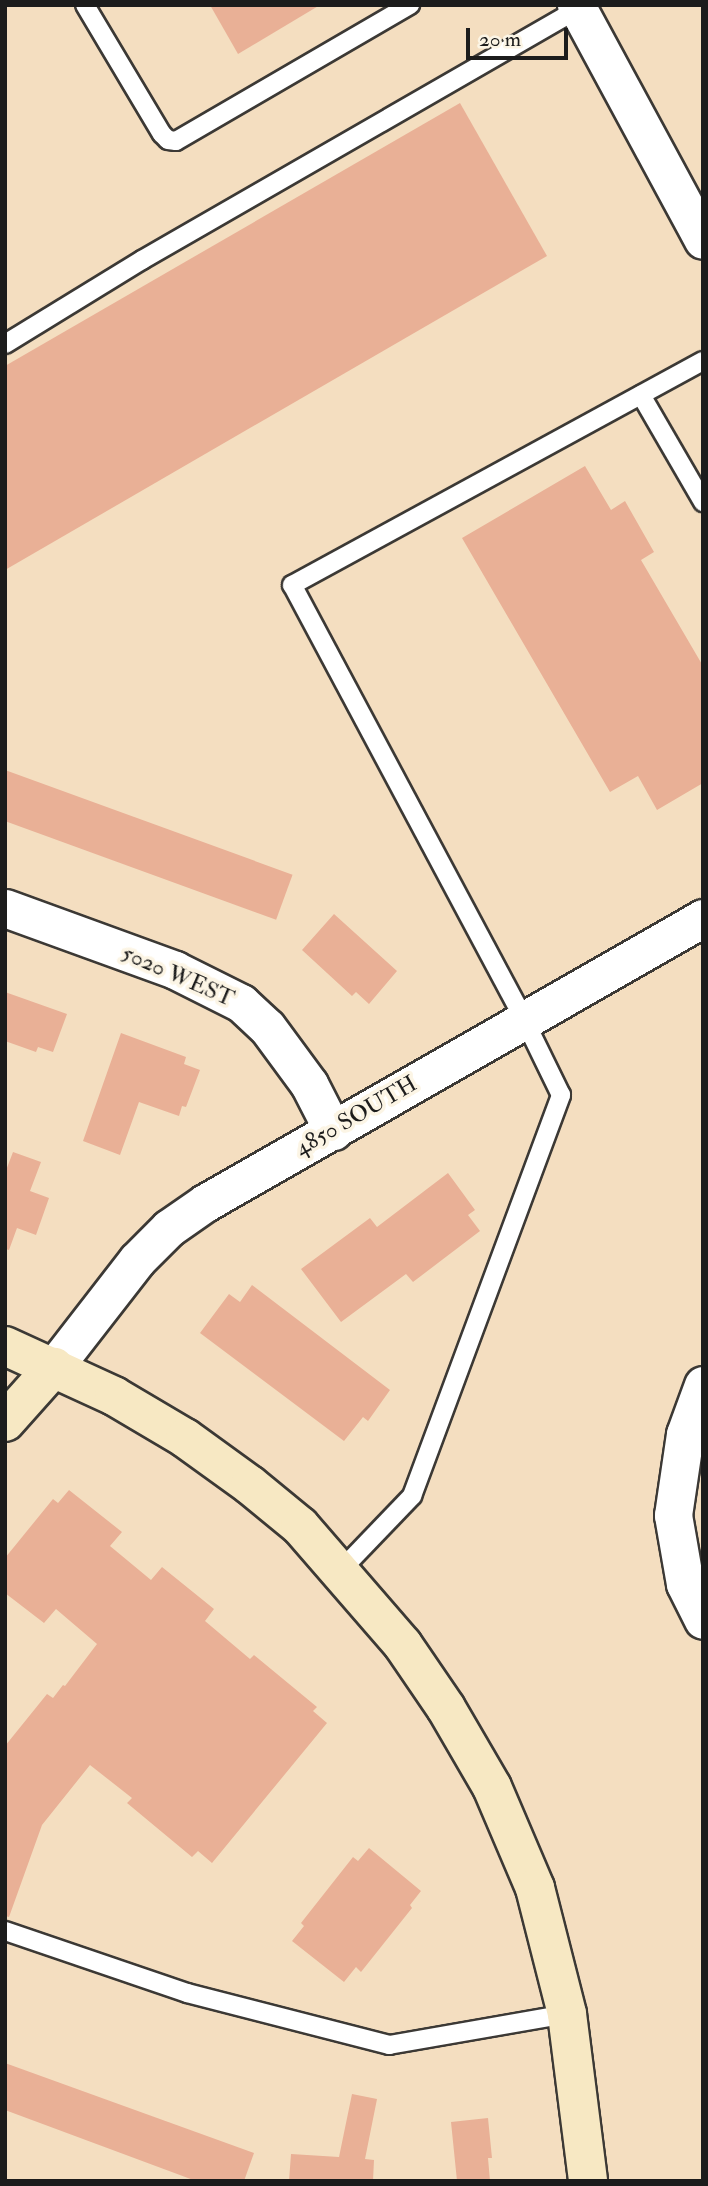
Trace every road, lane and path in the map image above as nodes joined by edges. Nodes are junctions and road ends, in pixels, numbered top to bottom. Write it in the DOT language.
graph roads {
  1 [pos="85,5"];
  2 [pos="410,5"];
  3 [pos="577,7"];
  4 [pos="703,240"];
  5 [pos="5,344"];
  6 [pos="703,362"];
  7 [pos="641,395"];
  8 [pos="703,502"];
  9 [pos="5,908"];
  10 [pos="703,918"];
  11 [pos="524,1019"];
  12 [pos="333,1130"];
  13 [pos="5,1346"];
  14 [pos="54,1367"];
  15 [pos="703,1385"];
  16 [pos="5,1422"];
  17 [pos="341,1570"];
  18 [pos="703,1620"];
  19 [pos="5,1931"];
  20 [pos="568,2014"];
  21 [pos="588,2181"];
  1 -- 2 [label="lane"];
  3 -- 4 [label="street"];
  3 -- 5 [label="lane"];
  6 -- 7 [label="lane"];
  7 -- 8 [label="lane"];
  7 -- 11 [label="lane"];
  9 -- 12 [label="street, 5020 WEST"];
  10 -- 11 [label="street, 4850 SOUTH"];
  11 -- 12 [label="street, 4850 SOUTH"];
  11 -- 17 [label="lane"];
  12 -- 14 [label="street, 4850 SOUTH"];
  13 -- 14 [label="street"];
  14 -- 16 [label="street"];
  14 -- 17 [label="street"];
  15 -- 18 [label="street"];
  17 -- 20 [label="street"];
  19 -- 20 [label="lane"];
  20 -- 21 [label="street"];
}
